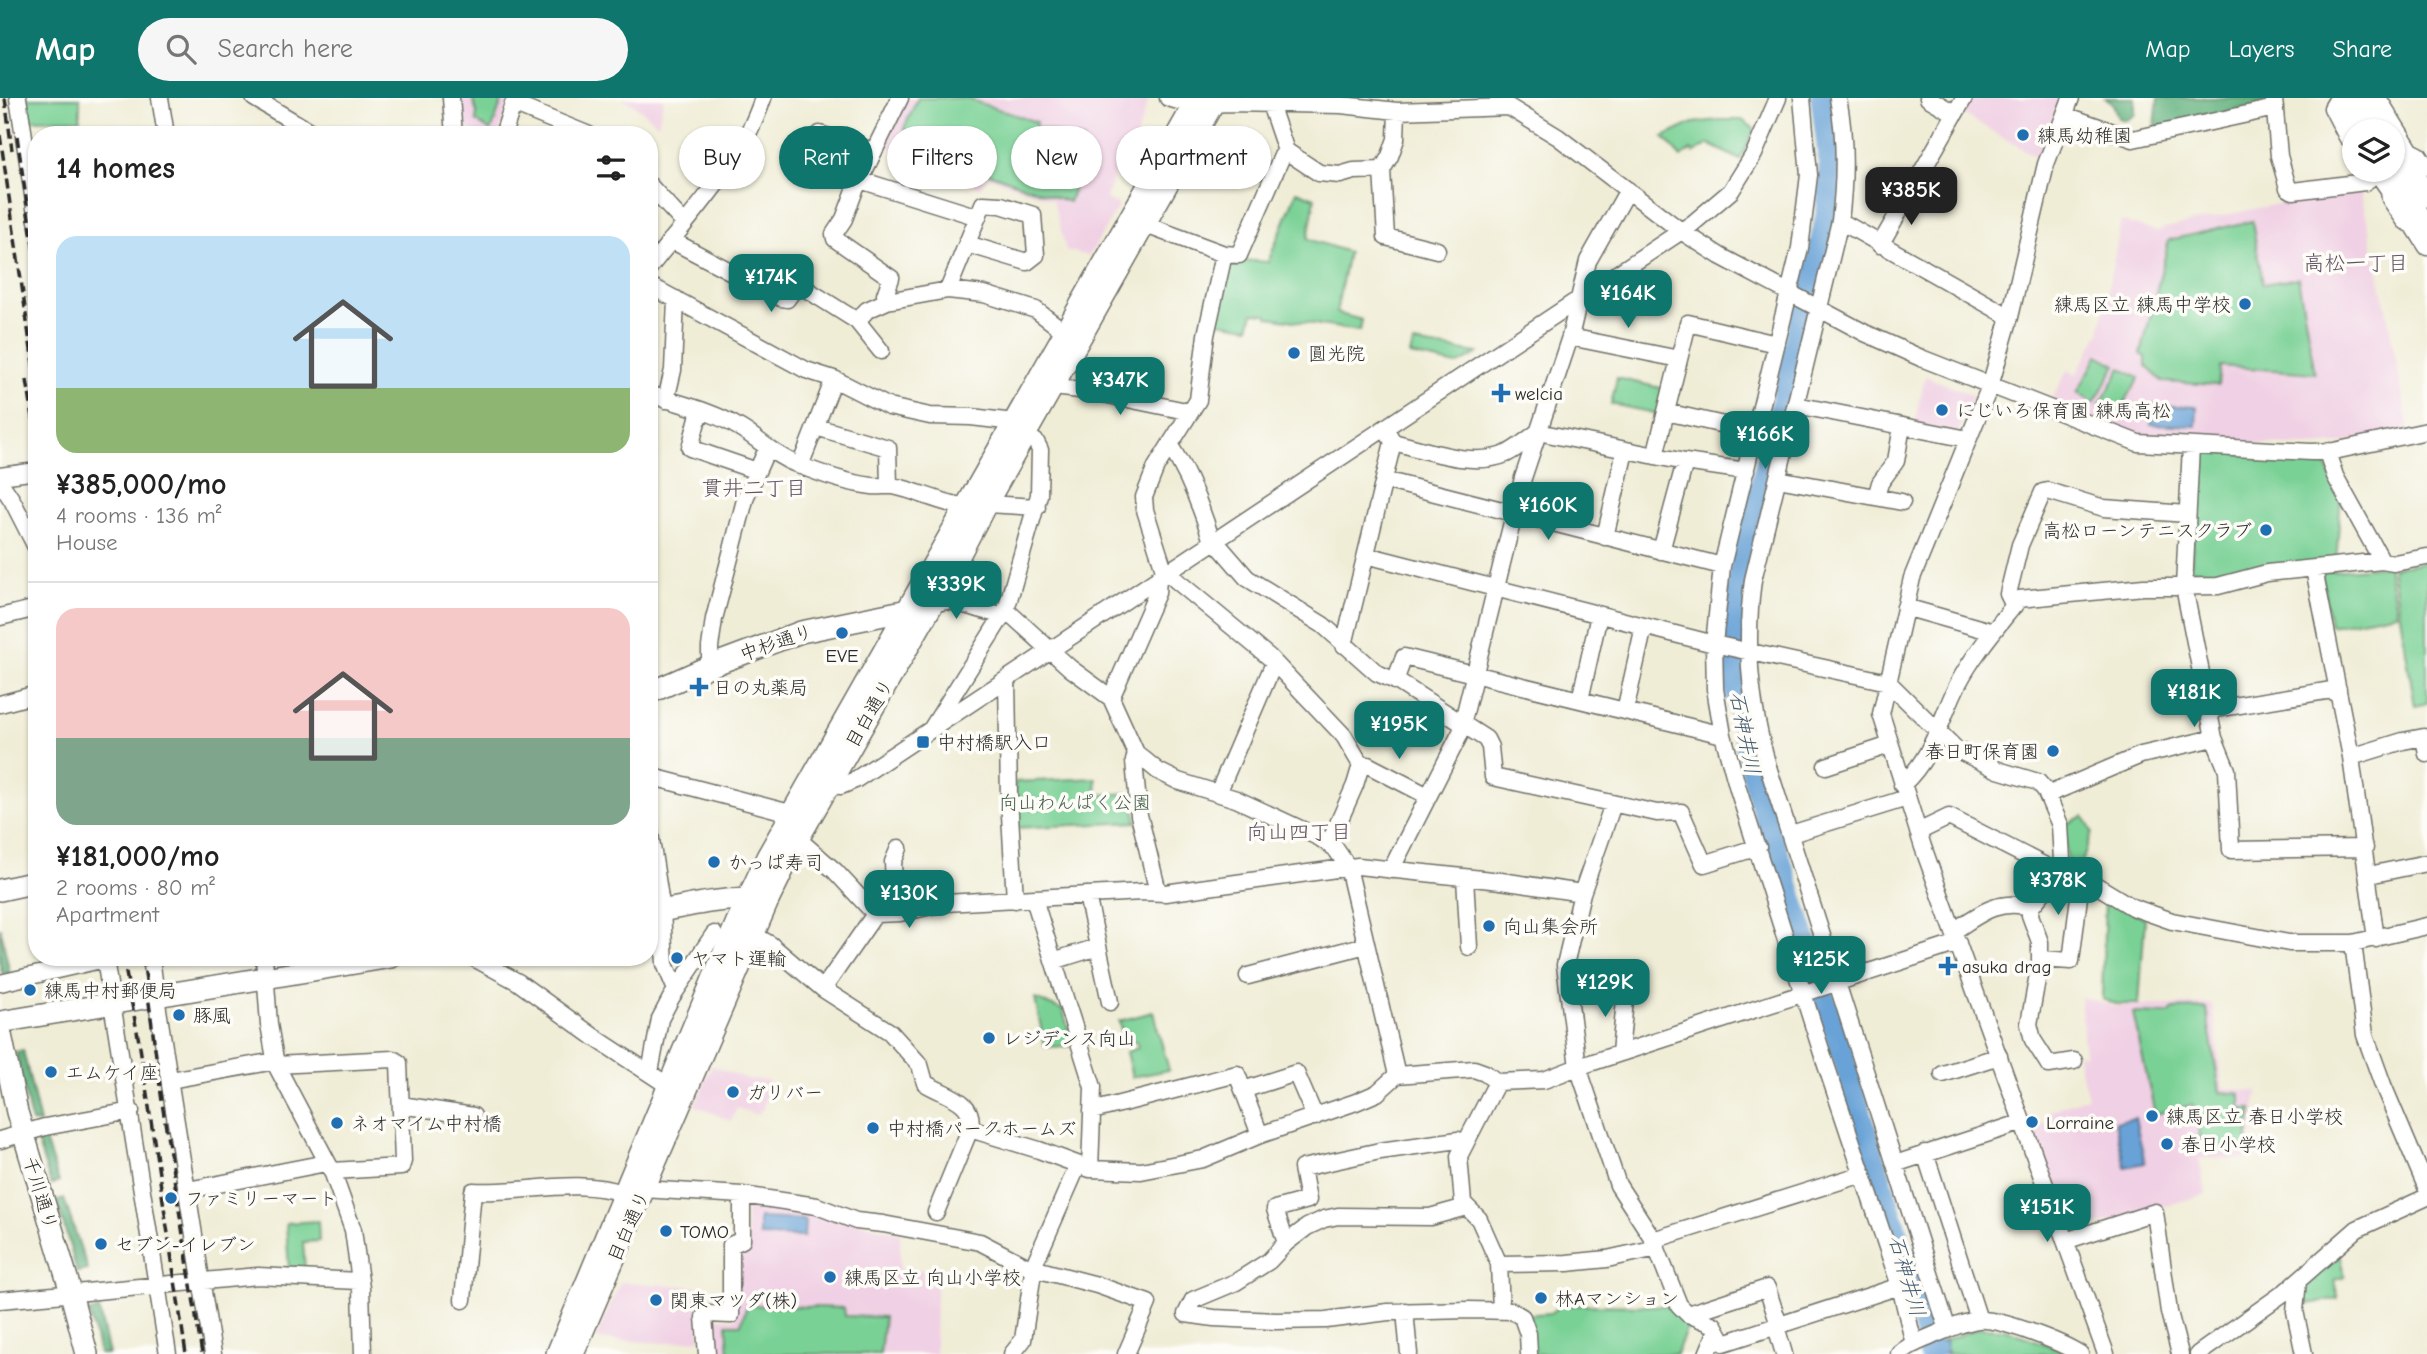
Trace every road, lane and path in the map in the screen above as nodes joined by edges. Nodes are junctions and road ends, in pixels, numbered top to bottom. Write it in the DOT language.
graph roads {
  1 [pos="18,98"];
  2 [pos="160,98"];
  3 [pos="254,98"];
  4 [pos="451,98"];
  5 [pos="763,98"];
  6 [pos="900,98"];
  7 [pos="1168,98"];
  8 [pos="1517,98"];
  9 [pos="1778,98"];
  10 [pos="1802,98"];
  11 [pos="1839,98"];
  12 [pos="1928,98"];
  13 [pos="1964,98"];
  14 [pos="2071,98"];
  15 [pos="2339,98"];
  16 [pos="2360,98"];
  17 [pos="2378,98"];
  18 [pos="1205,102"];
  19 [pos="1342,102"];
  20 [pos="2275,103"];
  21 [pos="1270,104"];
  22 [pos="1397,111"];
  23 [pos="1954,113"];
  24 [pos="1523,115"];
  25 [pos="2065,115"];
  26 [pos="2354,119"];
  27 [pos="2374,119"];
  28 [pos="165,126"];
  29 [pos="301,126"];
  30 [pos="453,126"];
  31 [pos="506,126"];
  32 [pos="567,126"];
  33 [pos="2342,127"];
  34 [pos="28,148"];
  35 [pos="1286,150"];
  36 [pos="873,151"];
  37 [pos="2405,164"];
  38 [pos="2427,167"];
  39 [pos="1382,170"];
  40 [pos="2358,182"];
  41 [pos="2385,182"];
  42 [pos="2389,182"];
  43 [pos="873,184"];
  44 [pos="856,189"];
  45 [pos="1628,190"];
  46 [pos="658,195"];
  47 [pos="2427,196"];
  48 [pos="978,217"];
  49 [pos="1840,221"];
  50 [pos="684,223"];
  51 [pos="1143,224"];
  52 [pos="2427,227"];
  53 [pos="1681,231"];
  54 [pos="671,240"];
  55 [pos="967,244"];
  56 [pos="1880,244"];
  57 [pos="2427,247"];
  58 [pos="1437,250"];
  59 [pos="1224,254"];
  60 [pos="658,257"];
  61 [pos="658,290"];
  62 [pos="948,290"];
  63 [pos="1790,293"];
  64 [pos="1579,298"];
  65 [pos="676,299"];
  66 [pos="887,301"];
  67 [pos="1819,309"];
  68 [pos="2010,317"];
  69 [pos="857,321"];
  70 [pos="1065,332"];
  71 [pos="1570,337"];
  72 [pos="1776,344"];
  73 [pos="881,351"];
  74 [pos="1679,359"];
  75 [pos="834,379"];
  76 [pos="1990,386"];
  77 [pos="1053,387"];
  78 [pos="658,397"];
  79 [pos="666,400"];
  80 [pos="1796,405"];
  81 [pos="700,410"];
  82 [pos="1191,412"];
  83 [pos="1666,412"];
  84 [pos="1902,426"];
  85 [pos="816,427"];
  86 [pos="1019,429"];
  87 [pos="2427,431"];
  88 [pos="1538,432"];
  89 [pos="1755,432"];
  90 [pos="1389,435"];
  91 [pos="1968,439"];
  92 [pos="1170,446"];
  93 [pos="2191,446"];
  94 [pos="768,449"];
  95 [pos="1625,451"];
  96 [pos="2327,452"];
  97 [pos="1656,456"];
  98 [pos="1685,462"];
  99 [pos="800,466"];
  100 [pos="757,471"];
  101 [pos="1746,471"];
  102 [pos="28,472"];
  103 [pos="0,476"];
  104 [pos="1778,479"];
  105 [pos="1384,480"];
  106 [pos="0,482"];
  107 [pos="889,486"];
  108 [pos="1876,497"];
  109 [pos="1902,502"];
  110 [pos="976,506"];
  111 [pos="1037,507"];
  112 [pos="1514,514"];
  113 [pos="2188,514"];
  114 [pos="28,531"];
  115 [pos="1605,537"];
  116 [pos="1214,541"];
  117 [pos="1661,551"];
  118 [pos="1366,555"];
  119 [pos="2427,557"];
  120 [pos="2382,561"];
  121 [pos="1722,566"];
  122 [pos="2314,569"];
  123 [pos="1164,574"];
  124 [pos="2184,587"];
  125 [pos="1495,588"];
  126 [pos="932,605"];
  127 [pos="2014,606"];
  128 [pos="1905,607"];
  129 [pos="28,610"];
  130 [pos="908,610"];
  131 [pos="1005,613"];
  132 [pos="1599,615"];
  133 [pos="0,617"];
  134 [pos="1644,626"];
  135 [pos="1993,632"];
  136 [pos="1714,644"];
  137 [pos="1343,645"];
  138 [pos="1051,649"];
  139 [pos="1748,650"];
  140 [pos="1273,663"];
  141 [pos="710,666"];
  142 [pos="1475,674"];
  143 [pos="1007,679"];
  144 [pos="1395,681"];
  145 [pos="1888,682"];
  146 [pos="2338,688"];
  147 [pos="658,689"];
  148 [pos="28,696"];
  149 [pos="1111,698"];
  150 [pos="1580,700"];
  151 [pos="0,704"];
  152 [pos="2209,710"];
  153 [pos="1625,711"];
  154 [pos="1463,726"];
  155 [pos="1939,730"];
  156 [pos="929,733"];
  157 [pos="1723,735"];
  158 [pos="2214,738"];
  159 [pos="1890,745"];
  160 [pos="1136,753"];
  161 [pos="2427,754"];
  162 [pos="2351,757"];
  163 [pos="1361,765"];
  164 [pos="1826,766"];
  165 [pos="658,778"];
  166 [pos="818,784"];
  167 [pos="1905,792"];
  168 [pos="1218,793"];
  169 [pos="2047,795"];
  170 [pos="1428,796"];
  171 [pos="1613,804"];
  172 [pos="790,813"];
  173 [pos="1918,832"];
  174 [pos="1791,834"];
  175 [pos="798,839"];
  176 [pos="1329,844"];
  177 [pos="1758,847"];
  178 [pos="899,848"];
  179 [pos="2365,848"];
  180 [pos="2427,863"];
  181 [pos="1348,867"];
  182 [pos="1391,870"];
  183 [pos="2059,873"];
  184 [pos="2369,875"];
  185 [pos="1465,878"];
  186 [pos="2081,881"];
  187 [pos="28,884"];
  188 [pos="0,891"];
  189 [pos="1157,892"];
  190 [pos="1582,893"];
  191 [pos="1087,895"];
  192 [pos="1015,900"];
  193 [pos="1034,900"];
  194 [pos="757,901"];
  195 [pos="2031,906"];
  196 [pos="658,912"];
  197 [pos="895,913"];
  198 [pos="875,914"];
  199 [pos="658,924"];
  200 [pos="2427,926"];
  201 [pos="714,934"];
  202 [pos="754,934"];
  203 [pos="1956,937"];
  204 [pos="2376,939"];
  205 [pos="2353,943"];
  206 [pos="1366,945"];
  207 [pos="1098,947"];
  208 [pos="1469,947"];
  209 [pos="2040,959"];
  210 [pos="1053,961"];
  211 [pos="74,966"];
  212 [pos="106,966"];
  213 [pos="152,966"];
  214 [pos="265,966"];
  215 [pos="310,966"];
  216 [pos="489,966"];
  217 [pos="1248,976"];
  218 [pos="266,979"];
  219 [pos="0,983"];
  220 [pos="1837,984"];
  221 [pos="823,989"];
  222 [pos="1626,989"];
  223 [pos="676,990"];
  224 [pos="1804,993"];
  225 [pos="156,997"];
  226 [pos="1110,1002"];
  227 [pos="114,1005"];
  228 [pos="0,1022"];
  229 [pos="0,1030"];
  230 [pos="1620,1053"];
  231 [pos="1999,1056"];
  232 [pos="2074,1061"];
  233 [pos="275,1063"];
  234 [pos="1578,1067"];
  235 [pos="650,1072"];
  236 [pos="1943,1074"];
  237 [pos="1397,1075"];
  238 [pos="170,1080"];
  239 [pos="1497,1082"];
  240 [pos="1243,1090"];
  241 [pos="677,1091"];
  242 [pos="401,1105"];
  243 [pos="131,1111"];
  244 [pos="1092,1111"];
  245 [pos="473,1116"];
  246 [pos="1315,1117"];
  247 [pos="2023,1122"];
  248 [pos="970,1129"];
  249 [pos="22,1133"];
  250 [pos="1260,1135"];
  251 [pos="0,1140"];
  252 [pos="1464,1143"];
  253 [pos="1925,1153"];
  254 [pos="1895,1164"];
  255 [pos="329,1167"];
  256 [pos="1084,1167"];
  257 [pos="1863,1174"];
  258 [pos="2427,1189"];
  259 [pos="188,1190"];
  260 [pos="634,1192"];
  261 [pos="742,1195"];
  262 [pos="2427,1196"];
  263 [pos="1466,1208"];
  264 [pos="936,1212"];
  265 [pos="2065,1241"];
  266 [pos="1286,1243"];
  267 [pos="1655,1244"];
  268 [pos="1499,1264"];
  269 [pos="1034,1269"];
  270 [pos="358,1281"];
  271 [pos="2298,1281"];
  272 [pos="202,1282"];
  273 [pos="1900,1286"];
  274 [pos="157,1287"];
  275 [pos="72,1295"];
  276 [pos="0,1300"];
  277 [pos="463,1300"];
  278 [pos="1500,1310"];
  279 [pos="1405,1311"];
  280 [pos="1688,1314"];
  281 [pos="1979,1320"];
  282 [pos="1777,1326"];
  283 [pos="1948,1329"];
  284 [pos="1717,1330"];
  285 [pos="1914,1344"];
  286 [pos="87,1354"];
  287 [pos="168,1354"];
  288 [pos="213,1354"];
  289 [pos="363,1354"];
  290 [pos="557,1354"];
  291 [pos="573,1354"];
  292 [pos="707,1354"];
  293 [pos="1012,1354"];
  294 [pos="1126,1354"];
  295 [pos="1409,1354"];
  296 [pos="1529,1354"];
  297 [pos="1707,1354"];
  298 [pos="1784,1354"];
  299 [pos="1899,1354"];
  300 [pos="2080,1354"];
  301 [pos="2106,1354"];
  302 [pos="2180,1354"];
  303 [pos="2198,1354"];
  304 [pos="2304,1354"];
  1 -- 34 [label="street"];
  2 -- 28 [label="street"];
  3 -- 29 [label="street"];
  4 -- 30 [label="street"];
  5 -- 50 [label="street"];
  6 -- 36 [label="street"];
  7 -- 18 [label="street"];
  8 -- 24 [label="street"];
  9 -- 53 [label="street"];
  10 -- 63 [label="street"];
  11 -- 49 [label="street"];
  12 -- 23 [label="street"];
  13 -- 23 [label="street"];
  14 -- 25 [label="street"];
  15 -- 26 [label="main road"];
  15 -- 33 [label="street"];
  16 -- 27 [label="main road"];
  17 -- 38 [label="street"];
  18 -- 21 [label="street"];
  18 -- 51 [label="main road, 目白通り"];
  18 -- 70 [label="main road, 目白通り"];
  19 -- 21 [label="street"];
  19 -- 22 [label="street"];
  20 -- 25 [label="street"];
  20 -- 40 [label="street"];
  21 -- 35 [label="street"];
  22 -- 24 [label="street"];
  22 -- 39 [label="street"];
  23 -- 56 [label="street"];
  24 -- 45 [label="street"];
  25 -- 68 [label="street"];
  31 -- 32 [label="street"];
  35 -- 39 [label="street"];
  35 -- 59 [label="street"];
  37 -- 47 [label="main road"];
  39 -- 58 [label="street"];
  41 -- 57 [label="street"];
  42 -- 52 [label="main road"];
  43 -- 48 [label="street"];
  44 -- 66 [label="street"];
  45 -- 53 [label="street"];
  45 -- 64 [label="street"];
  46 -- 50 [label="street"];
  48 -- 55 [label="street"];
  48 -- 55 [label="street"];
  49 -- 56 [label="street"];
  49 -- 67 [label="street"];
  50 -- 54 [label="street"];
  51 -- 59 [label="street"];
  51 -- 77 [label="main road, 目白通り"];
  53 -- 63 [label="street"];
  53 -- 64 [label="street"];
  54 -- 60 [label="street"];
  54 -- 69 [label="street"];
  55 -- 62 [label="street"];
  56 -- 68 [label="street"];
  59 -- 82 [label="street"];
  61 -- 65 [label="street"];
  62 -- 66 [label="street"];
  62 -- 70 [label="street"];
  63 -- 67 [label="street"];
  63 -- 72 [label="street"];
  64 -- 71 [label="street"];
  64 -- 90 [label="street"];
  65 -- 75 [label="street"];
  65 -- 79 [label="street"];
  66 -- 69 [label="street"];
  67 -- 76 [label="street"];
  67 -- 80 [label="street"];
  68 -- 76 [label="street"];
  69 -- 73 [label="street"];
  70 -- 86 [label="main road, 目白通り"];
  71 -- 74 [label="street"];
  71 -- 88 [label="street"];
  72 -- 74 [label="street"];
  72 -- 89 [label="street"];
  74 -- 83 [label="street"];
  75 -- 85 [label="street"];
  75 -- 86 [label="street"];
  76 -- 91 [label="street"];
  76 -- 93 [label="street"];
  77 -- 82 [label="street"];
  77 -- 86 [label="main road, 目白通り"];
  78 -- 79 [label="street"];
  79 -- 81 [label="street"];
  80 -- 84 [label="street"];
  80 -- 104 [label="street"];
  81 -- 94 [label="street"];
  81 -- 100 [label="street"];
  82 -- 92 [label="street"];
  83 -- 89 [label="street"];
  83 -- 97 [label="street"];
  84 -- 91 [label="street"];
  84 -- 108 [label="street"];
  85 -- 99 [label="street"];
  85 -- 107 [label="street"];
  86 -- 110 [label="main road, 目白通り"];
  86 -- 111 [label="street"];
  87 -- 96 [label="street"];
  88 -- 90 [label="street"];
  88 -- 95 [label="street"];
  88 -- 112 [label="street"];
  89 -- 101 [label="street"];
  90 -- 105 [label="street"];
  90 -- 116 [label="street"];
  91 -- 128 [label="street"];
  92 -- 116 [label="street"];
  92 -- 123 [label="street"];
  93 -- 96 [label="street"];
  93 -- 113 [label="street"];
  94 -- 99 [label="street"];
  94 -- 100 [label="street"];
  95 -- 97 [label="street"];
  95 -- 115 [label="street"];
  96 -- 120 [label="street"];
  97 -- 98 [label="street"];
  98 -- 101 [label="street"];
  98 -- 117 [label="street"];
  99 -- 107 [label="street"];
  100 -- 141 [label="street"];
  101 -- 121 [label="street"];
  102 -- 103 [label="street"];
  104 -- 108 [label="street"];
  104 -- 139 [label="street"];
  105 -- 112 [label="street"];
  105 -- 118 [label="street"];
  106 -- 114 [label="street"];
  107 -- 110 [label="street"];
  108 -- 109 [label="street"];
  110 -- 111 [label="street"];
  110 -- 126 [label="main road, 目白通り"];
  110 -- 130 [label="main road, 目白通り"];
  111 -- 131 [label="street"];
  112 -- 115 [label="street"];
  112 -- 125 [label="street"];
  113 -- 124 [label="street"];
  113 -- 127 [label="street"];
  115 -- 117 [label="street"];
  116 -- 123 [label="street"];
  116 -- 137 [label="street"];
  117 -- 121 [label="street"];
  118 -- 125 [label="street"];
  118 -- 137 [label="street"];
  119 -- 120 [label="street"];
  120 -- 122 [label="street"];
  121 -- 136 [label="street"];
  122 -- 124 [label="street"];
  122 -- 146 [label="street"];
  123 -- 138 [label="street"];
  123 -- 140 [label="street"];
  123 -- 149 [label="street"];
  124 -- 127 [label="street"];
  124 -- 152 [label="street"];
  125 -- 132 [label="street"];
  125 -- 142 [label="street"];
  126 -- 130 [label="street"];
  126 -- 131 [label="street"];
  126 -- 166 [label="main road, 目白通り"];
  127 -- 135 [label="street"];
  128 -- 135 [label="street"];
  128 -- 145 [label="street"];
  129 -- 133 [label="street"];
  130 -- 141 [label="main road, 中杉通り"];
  130 -- 166 [label="main road, 目白通り"];
  131 -- 138 [label="street"];
  131 -- 156 [label="street"];
  132 -- 134 [label="street"];
  132 -- 150 [label="street"];
  134 -- 136 [label="street"];
  134 -- 153 [label="street"];
  135 -- 155 [label="street"];
  136 -- 139 [label="street"];
  136 -- 157 [label="street"];
  137 -- 144 [label="street"];
  138 -- 143 [label="street"];
  138 -- 149 [label="street"];
  139 -- 145 [label="street"];
  139 -- 174 [label="street"];
  140 -- 163 [label="street"];
  140 -- 168 [label="street"];
  141 -- 147 [label="main road, 中杉通り"];
  142 -- 144 [label="street"];
  142 -- 150 [label="street"];
  142 -- 154 [label="street"];
  143 -- 156 [label="street"];
  143 -- 192 [label="street"];
  144 -- 154 [label="street"];
  145 -- 155 [label="street"];
  145 -- 159 [label="street"];
  146 -- 152 [label="street"];
  146 -- 162 [label="street"];
  148 -- 151 [label="street"];
  149 -- 160 [label="street"];
  150 -- 153 [label="street"];
  152 -- 158 [label="street"];
  153 -- 157 [label="street"];
  154 -- 170 [label="street"];
  154 -- 171 [label="street"];
  155 -- 167 [label="street"];
  155 -- 169 [label="street"];
  156 -- 166 [label="street"];
  157 -- 177 [label="street"];
  158 -- 169 [label="street"];
  158 -- 179 [label="street"];
  159 -- 164 [label="street"];
  159 -- 167 [label="street"];
  160 -- 168 [label="street"];
  160 -- 189 [label="street"];
  161 -- 162 [label="street"];
  162 -- 179 [label="street"];
  163 -- 170 [label="street"];
  163 -- 176 [label="street"];
  165 -- 172 [label="street"];
  166 -- 172 [label="main road, 目白通り"];
  166 -- 175 [label="main road, 目白通り"];
  167 -- 173 [label="street"];
  167 -- 174 [label="street"];
  168 -- 176 [label="street"];
  169 -- 183 [label="street"];
  170 -- 182 [label="street"];
  171 -- 177 [label="street"];
  171 -- 190 [label="street"];
  172 -- 194 [label="main road, 目白通り"];
  173 -- 183 [label="street"];
  173 -- 203 [label="street"];
  174 -- 220 [label="street"];
  175 -- 194 [label="main road, 目白通り"];
  175 -- 198 [label="street"];
  176 -- 181 [label="street"];
  177 -- 224 [label="street"];
  178 -- 197 [label="street"];
  179 -- 184 [label="street"];
  180 -- 184 [label="street"];
  181 -- 182 [label="street"];
  181 -- 189 [label="street"];
  181 -- 206 [label="street"];
  182 -- 185 [label="street"];
  183 -- 186 [label="street"];
  183 -- 195 [label="street"];
  184 -- 204 [label="street"];
  185 -- 190 [label="street"];
  185 -- 208 [label="street"];
  186 -- 205 [label="street"];
  186 -- 209 [label="street"];
  187 -- 188 [label="main road"];
  189 -- 191 [label="street"];
  190 -- 234 [label="street"];
  191 -- 193 [label="street"];
  191 -- 207 [label="street"];
  192 -- 193 [label="street"];
  192 -- 197 [label="street"];
  193 -- 210 [label="street"];
  194 -- 196 [label="main road"];
  194 -- 202 [label="main road, 目白通り"];
  194 -- 241 [label="main road, 目白通り"];
  195 -- 203 [label="street"];
  195 -- 209 [label="street"];
  197 -- 198 [label="street"];
  198 -- 221 [label="street"];
  199 -- 223 [label="street"];
  200 -- 204 [label="street"];
  201 -- 223 [label="street"];
  202 -- 221 [label="street"];
  202 -- 241 [label="main road, 目白通り"];
  203 -- 220 [label="street"];
  203 -- 231 [label="street"];
  204 -- 205 [label="street"];
  205 -- 258 [label="street"];
  206 -- 217 [label="street"];
  206 -- 237 [label="street"];
  207 -- 210 [label="street"];
  207 -- 226 [label="street"];
  209 -- 232 [label="street"];
  210 -- 244 [label="street"];
  211 -- 219 [label="street"];
  212 -- 227 [label="street"];
  213 -- 225 [label="street"];
  214 -- 218 [label="street"];
  215 -- 218 [label="main road"];
  216 -- 235 [label="street"];
  218 -- 225 [label="main road"];
  218 -- 233 [label="street"];
  220 -- 224 [label="street"];
  220 -- 254 [label="street"];
  221 -- 248 [label="street"];
  222 -- 230 [label="street"];
  223 -- 235 [label="street"];
  224 -- 230 [label="street"];
  224 -- 257 [label="street"];
  225 -- 227 [label="main road"];
  225 -- 238 [label="street"];
  227 -- 228 [label="main road"];
  227 -- 243 [label="street"];
  229 -- 249 [label="main road, 千川通り"];
  230 -- 234 [label="street"];
  231 -- 236 [label="street"];
  231 -- 247 [label="street"];
  233 -- 238 [label="street"];
  233 -- 242 [label="street"];
  233 -- 255 [label="street"];
  234 -- 239 [label="street"];
  234 -- 267 [label="street"];
  235 -- 241 [label="street"];
  237 -- 239 [label="street"];
  237 -- 246 [label="street"];
  238 -- 259 [label="street"];
  239 -- 252 [label="street"];
  240 -- 244 [label="street"];
  240 -- 246 [label="street"];
  240 -- 250 [label="street"];
  241 -- 260 [label="main road, 目白通り"];
  242 -- 245 [label="street"];
  242 -- 255 [label="street"];
  243 -- 249 [label="street"];
  243 -- 274 [label="street"];
  244 -- 256 [label="street"];
  246 -- 250 [label="street"];
  247 -- 253 [label="street"];
  247 -- 265 [label="street"];
  248 -- 256 [label="street"];
  248 -- 264 [label="street"];
  249 -- 251 [label="street"];
  249 -- 275 [label="main road, 千川通り"];
  250 -- 256 [label="street"];
  252 -- 263 [label="street"];
  252 -- 266 [label="street"];
  253 -- 254 [label="street"];
  253 -- 281 [label="street"];
  254 -- 283 [label="street"];
  255 -- 259 [label="street"];
  255 -- 270 [label="street"];
  256 -- 269 [label="street"];
  257 -- 267 [label="street"];
  257 -- 273 [label="street"];
  259 -- 272 [label="street"];
  260 -- 261 [label="street"];
  260 -- 277 [label="street"];
  260 -- 290 [label="main road, 目白通り"];
  260 -- 291 [label="main road, 目白通り"];
  261 -- 269 [label="street"];
  261 -- 292 [label="street"];
  262 -- 271 [label="street"];
  263 -- 266 [label="street"];
  263 -- 268 [label="street"];
  265 -- 301 [label="street"];
  265 -- 302 [label="street"];
  266 -- 279 [label="street"];
  267 -- 268 [label="street"];
  267 -- 280 [label="street"];
  268 -- 278 [label="street"];
  269 -- 293 [label="street"];
  269 -- 294 [label="street"];
  270 -- 272 [label="street"];
  270 -- 289 [label="street"];
  271 -- 303 [label="street"];
  271 -- 304 [label="street"];
  272 -- 274 [label="street"];
  272 -- 288 [label="street"];
  273 -- 282 [label="street"];
  273 -- 285 [label="street"];
  274 -- 275 [label="street"];
  274 -- 287 [label="street"];
  275 -- 276 [label="street"];
  275 -- 286 [label="main road, 千川通り"];
  278 -- 279 [label="street"];
  278 -- 296 [label="street"];
  279 -- 295 [label="street"];
  280 -- 282 [label="street"];
  280 -- 284 [label="street"];
  281 -- 283 [label="street"];
  281 -- 300 [label="street"];
  282 -- 284 [label="street"];
  282 -- 298 [label="street"];
  283 -- 285 [label="street"];
  284 -- 297 [label="street"];
  285 -- 299 [label="street"];
}
